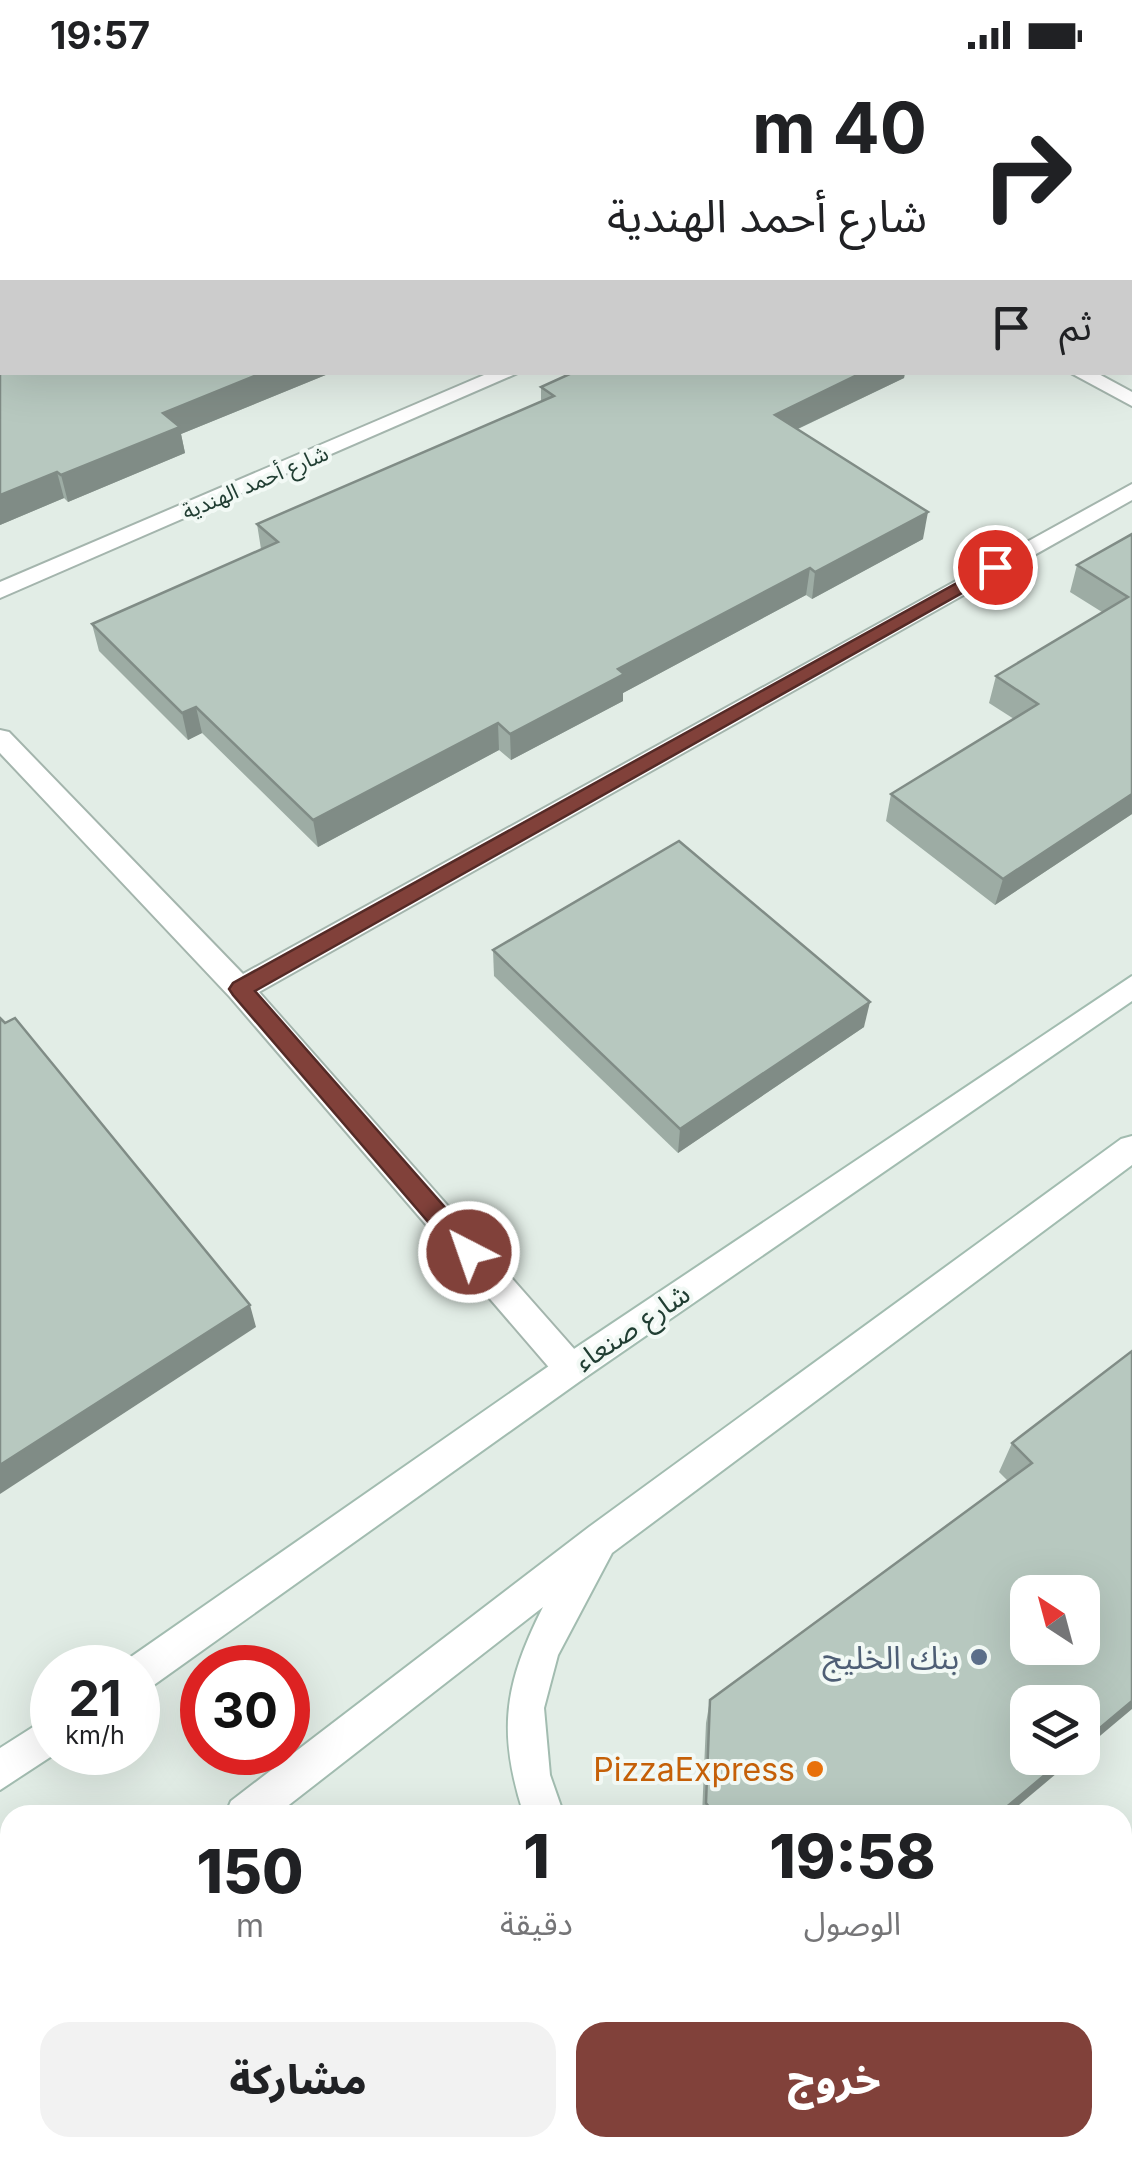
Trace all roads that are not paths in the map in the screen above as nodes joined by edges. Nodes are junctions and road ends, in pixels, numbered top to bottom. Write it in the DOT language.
graph roads {
  1 [pos="503,375"];
  2 [pos="1084,375"];
  3 [pos="1132,400"];
  4 [pos="1132,490"];
  5 [pos="0,592"];
  6 [pos="0,738"];
  7 [pos="240,989"];
  8 [pos="1124,998"];
  9 [pos="1132,1148"];
  10 [pos="571,1368"];
  11 [pos="602,1539"];
  12 [pos="160,1658"];
  13 [pos="30,1750"];
  14 [pos="0,1771"];
  15 [pos="258,1805"];
  16 [pos="540,1805"];
  1 -- 5 [label="street, شارع أحمد الهندية"];
  2 -- 3 [label="street"];
  4 -- 7 [label="street"];
  6 -- 7 [label="street"];
  7 -- 10 [label="street"];
  8 -- 10 [label="street, شارع صنعاء"];
  9 -- 11 [label="street"];
  10 -- 12 [label="street, شارع صنعاء"];
  11 -- 15 [label="street"];
  11 -- 16 [label="street"];
  13 -- 14 [label="street"];
}
